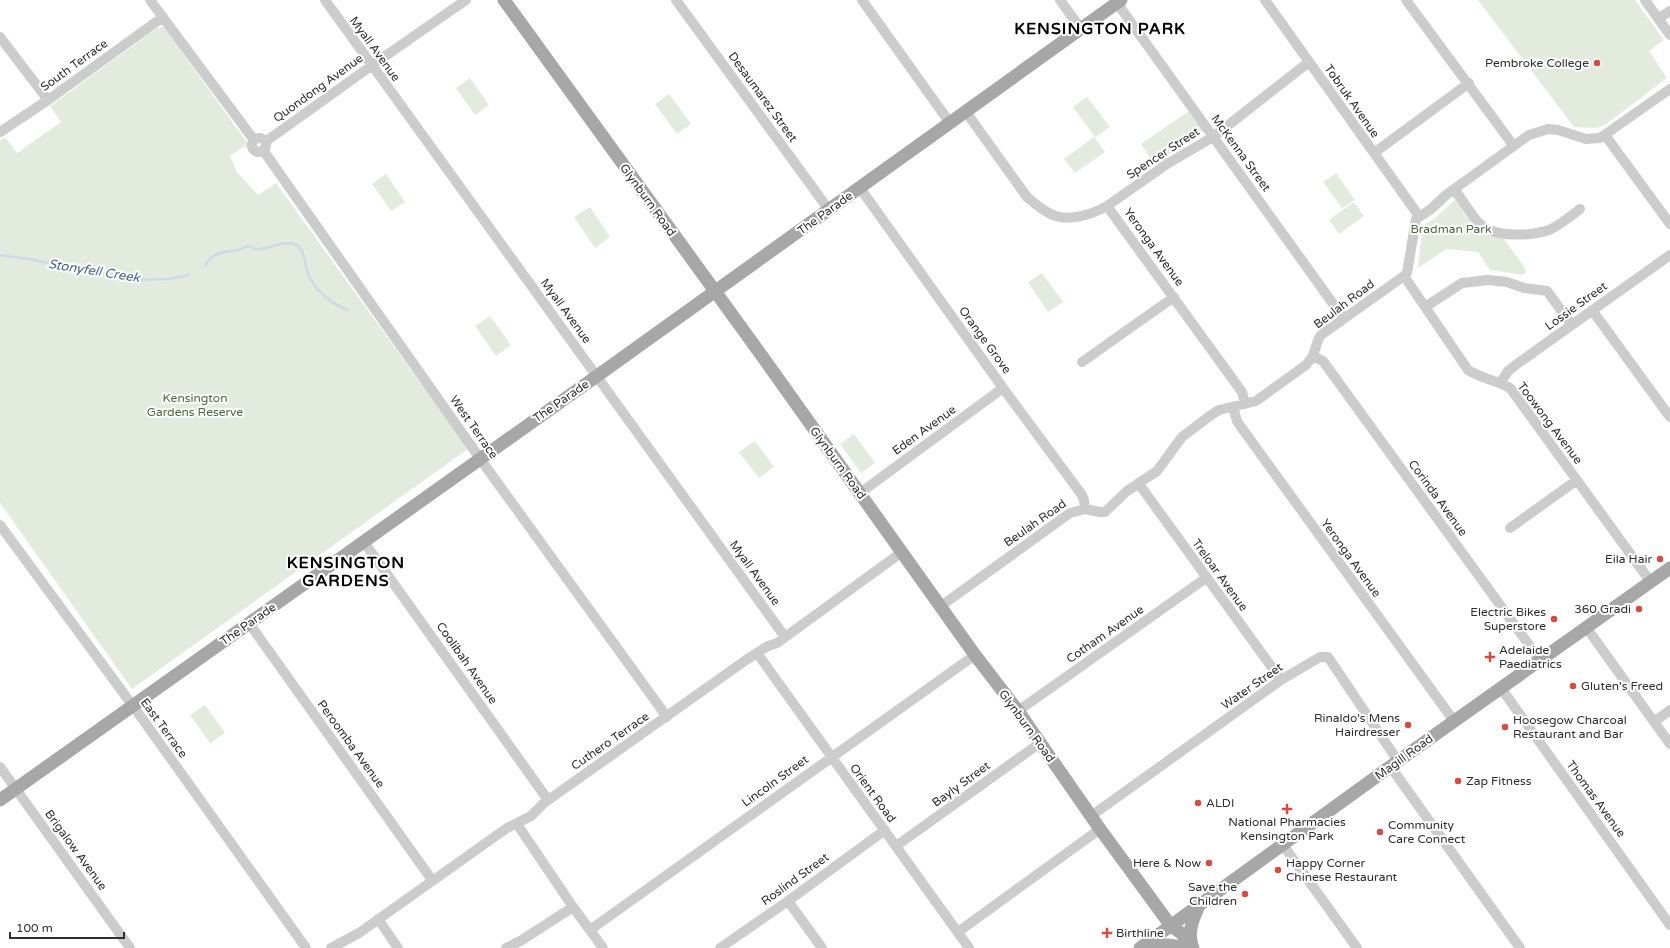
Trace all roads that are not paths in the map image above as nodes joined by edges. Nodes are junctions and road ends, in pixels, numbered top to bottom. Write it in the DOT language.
graph roads {
  1 [pos="150,0"];
  2 [pos="325,0"];
  3 [pos="466,0"];
  4 [pos="504,0"];
  5 [pos="676,0"];
  6 [pos="862,0"];
  7 [pos="1060,0"];
  8 [pos="1265,0"];
  9 [pos="1406,0"];
  10 [pos="1646,0"];
  11 [pos="1119,1"];
  12 [pos="1670,11"];
  13 [pos="163,17"];
  14 [pos="1659,18"];
  15 [pos="1081,29"];
  16 [pos="1670,35"];
  17 [pos="0,37"];
  18 [pos="1309,62"];
  19 [pos="371,66"];
  20 [pos="1469,84"];
  21 [pos="1670,89"];
  22 [pos="48,100"];
  23 [pos="966,112"];
  24 [pos="950,123"];
  25 [pos="0,132"];
  26 [pos="1605,135"];
  27 [pos="1213,137"];
  28 [pos="1514,145"];
  29 [pos="264,146"];
  30 [pos="1374,153"];
  31 [pos="860,188"];
  32 [pos="1454,189"];
  33 [pos="1107,206"];
  34 [pos="1580,209"];
  35 [pos="829,210"];
  36 [pos="1419,216"];
  37 [pos="1670,224"];
  38 [pos="1670,255"];
  39 [pos="1404,276"];
  40 [pos="714,292"];
  41 [pos="1174,297"];
  42 [pos="1425,307"];
  43 [pos="1592,310"];
  44 [pos="1344,319"];
  45 [pos="1572,325"];
  46 [pos="1313,356"];
  47 [pos="1082,362"];
  48 [pos="597,376"];
  49 [pos="1501,382"];
  50 [pos="1003,388"];
  51 [pos="1245,404"];
  52 [pos="1232,407"];
  53 [pos="1670,417"];
  54 [pos="481,459"];
  55 [pos="1577,480"];
  56 [pos="1139,484"];
  57 [pos="860,493"];
  58 [pos="1085,509"];
  59 [pos="0,525"];
  60 [pos="1510,528"];
  61 [pos="364,542"];
  62 [pos="902,552"];
  63 [pos="1670,568"];
  64 [pos="1206,578"];
  65 [pos="1650,582"];
  66 [pos="941,606"];
  67 [pos="249,623"];
  68 [pos="1586,627"];
  69 [pos="785,637"];
  70 [pos="757,653"];
  71 [pos="975,654"];
  72 [pos="1540,660"];
  73 [pos="1281,680"];
  74 [pos="1501,688"];
  75 [pos="132,706"];
  76 [pos="1670,710"];
  77 [pos="1018,711"];
  78 [pos="667,717"];
  79 [pos="1454,721"];
  80 [pos="1654,722"];
  81 [pos="1040,742"];
  82 [pos="1670,744"];
  83 [pos="831,757"];
  84 [pos="1394,764"];
  85 [pos="0,767"];
  86 [pos="16,789"];
  87 [pos="0,800"];
  88 [pos="548,800"];
  89 [pos="1091,816"];
  90 [pos="517,824"];
  91 [pos="1100,829"];
  92 [pos="885,830"];
  93 [pos="1284,845"];
  94 [pos="896,846"];
  95 [pos="432,880"];
  96 [pos="788,901"];
  97 [pos="1199,906"];
  98 [pos="573,907"];
  99 [pos="378,919"];
  100 [pos="1670,925"];
  101 [pos="1172,926"];
  102 [pos="590,930"];
  103 [pos="958,932"];
  104 [pos="130,948"];
  105 [pos="306,948"];
  106 [pos="331,948"];
  107 [pos="398,948"];
  108 [pos="506,948"];
  109 [pos="603,948"];
  110 [pos="720,948"];
  111 [pos="822,948"];
  112 [pos="969,948"];
  113 [pos="1141,948"];
  114 [pos="1187,948"];
  115 [pos="1357,948"];
  116 [pos="1520,948"];
  1 -- 13 [label="street"];
  2 -- 19 [label="street, Myall Avenue"];
  3 -- 19 [label="street, Quondong Avenue"];
  4 -- 40 [label="main road, Glynburn Road"];
  5 -- 35 [label="street, Desaumarez Street"];
  6 -- 24 [label="street"];
  7 -- 15 [label="street"];
  8 -- 18 [label="street, Tobruk Avenue"];
  9 -- 20 [label="street"];
  10 -- 14 [label="street"];
  11 -- 15 [label="main road, The Parade"];
  11 -- 27 [label="street, McKenna Street"];
  12 -- 14 [label="street"];
  13 -- 22 [label="street, South Terrace"];
  13 -- 29 [label="street"];
  14 -- 16 [label="street"];
  15 -- 23 [label="main road, The Parade"];
  17 -- 22 [label="street"];
  18 -- 27 [label="street, Spencer Street"];
  18 -- 30 [label="street, Tobruk Avenue"];
  19 -- 29 [label="street, Quondong Avenue"];
  19 -- 48 [label="street, Myall Avenue"];
  20 -- 28 [label="street"];
  20 -- 30 [label="street"];
  21 -- 26 [label="street"];
  22 -- 25 [label="street, South Terrace"];
  23 -- 24 [label="main road, The Parade"];
  23 -- 33 [label="street, Yeronga Avenue"];
  24 -- 31 [label="main road, The Parade"];
  26 -- 28 [label="street"];
  26 -- 37 [label="street"];
  27 -- 33 [label="street, Spencer Street"];
  27 -- 44 [label="street, McKenna Street"];
  28 -- 32 [label="street"];
  29 -- 54 [label="street, West Terrace"];
  30 -- 36 [label="street, Tobruk Avenue"];
  31 -- 35 [label="main road, The Parade"];
  31 -- 50 [label="street, Orange Grove"];
  32 -- 34 [label="street"];
  32 -- 36 [label="street"];
  33 -- 41 [label="street, Yeronga Avenue"];
  35 -- 40 [label="main road, The Parade"];
  36 -- 39 [label="street"];
  38 -- 43 [label="street, Lossie Street"];
  39 -- 42 [label="street, Toowong Avenue"];
  39 -- 44 [label="street, Beulah Road"];
  40 -- 48 [label="main road, The Parade"];
  40 -- 57 [label="main road, Glynburn Road"];
  41 -- 47 [label="street"];
  41 -- 51 [label="street, Yeronga Avenue"];
  42 -- 45 [label="street"];
  42 -- 49 [label="street, Toowong Avenue"];
  43 -- 45 [label="street, Lossie Street"];
  43 -- 53 [label="street"];
  44 -- 46 [label="street, Beulah Road"];
  45 -- 49 [label="street, Lossie Street"];
  46 -- 51 [label="street, Beulah Road"];
  46 -- 72 [label="street, Corinda Avenue"];
  48 -- 54 [label="main road, The Parade"];
  48 -- 69 [label="street, Myall Avenue"];
  49 -- 55 [label="street, Toowong Avenue"];
  50 -- 57 [label="street, Eden Avenue"];
  50 -- 58 [label="street, Orange Grove"];
  51 -- 52 [label="street, Beulah Road"];
  52 -- 56 [label="street, Beulah Road"];
  52 -- 79 [label="street, Yeronga Avenue"];
  54 -- 61 [label="main road, The Parade"];
  54 -- 78 [label="street, West Terrace"];
  55 -- 60 [label="street"];
  55 -- 65 [label="street, Toowong Avenue"];
  56 -- 58 [label="street, Beulah Road"];
  56 -- 64 [label="street, Treloar Avenue"];
  57 -- 62 [label="main road, Glynburn Road"];
  58 -- 66 [label="street, Beulah Road"];
  59 -- 75 [label="street, East Terrace"];
  61 -- 67 [label="main road, The Parade"];
  61 -- 88 [label="street, Coolibah Avenue"];
  62 -- 66 [label="main road, Glynburn Road"];
  62 -- 69 [label="street, Cuthero Terrace"];
  63 -- 65 [label="main road, Magill Road"];
  64 -- 73 [label="street, Treloar Avenue"];
  64 -- 77 [label="street, Cotham Avenue"];
  65 -- 68 [label="main road, Magill Road"];
  66 -- 71 [label="main road, Glynburn Road"];
  67 -- 75 [label="main road, The Parade"];
  67 -- 95 [label="street, Peroomba Avenue"];
  68 -- 72 [label="main road, Magill Road"];
  68 -- 80 [label="street"];
  69 -- 70 [label="street, Cuthero Terrace"];
  70 -- 78 [label="street, Cuthero Terrace"];
  70 -- 83 [label="street, Orient Road"];
  71 -- 77 [label="main road, Glynburn Road"];
  71 -- 83 [label="street, Lincoln Street"];
  72 -- 74 [label="main road, Magill Road"];
  73 -- 84 [label="street, Water Street"];
  73 -- 89 [label="street, Water Street"];
  74 -- 79 [label="main road, Magill Road"];
  74 -- 100 [label="street, Thomas Avenue"];
  75 -- 86 [label="main road, The Parade"];
  75 -- 105 [label="street, East Terrace"];
  76 -- 80 [label="street"];
  77 -- 81 [label="main road, Glynburn Road"];
  78 -- 88 [label="street, Cuthero Terrace"];
  79 -- 84 [label="main road, Magill Road"];
  80 -- 82 [label="street"];
  81 -- 89 [label="main road, Glynburn Road"];
  81 -- 94 [label="street, Bayly Street"];
  83 -- 92 [label="street, Orient Road"];
  83 -- 102 [label="street, Lincoln Street"];
  84 -- 93 [label="main road, Magill Road"];
  84 -- 116 [label="street"];
  85 -- 86 [label="street, Brigalow Avenue"];
  86 -- 87 [label="main road, The Parade"];
  86 -- 104 [label="street, Brigalow Avenue"];
  88 -- 90 [label="street, Cuthero Terrace"];
  89 -- 91 [label="main road, Glynburn Road"];
  90 -- 95 [label="street, Cuthero Terrace"];
  90 -- 98 [label="street"];
  91 -- 101 [label="main road, Glynburn Road"];
  91 -- 103 [label="street"];
  92 -- 94 [label="street, Orient Road"];
  92 -- 96 [label="street, Roslind Street"];
  93 -- 97 [label="main road, Magill Road"];
  93 -- 115 [label="street"];
  94 -- 103 [label="street, Orient Road"];
  95 -- 99 [label="street, Cuthero Terrace"];
  96 -- 110 [label="street, Roslind Street"];
  96 -- 111 [label="street"];
  97 -- 101 [label="main road, Magill Road"];
  97 -- 114 [label="main road"];
  98 -- 102 [label="street"];
  98 -- 108 [label="street"];
  99 -- 106 [label="street, Cuthero Terrace"];
  99 -- 107 [label="street"];
  101 -- 113 [label="main road, Magill Road"];
  101 -- 114 [label="main road, Glynburn Road"];
  102 -- 109 [label="street"];
  103 -- 112 [label="street, Orient Road"];
  113 -- 114 [label="main road"];
}
